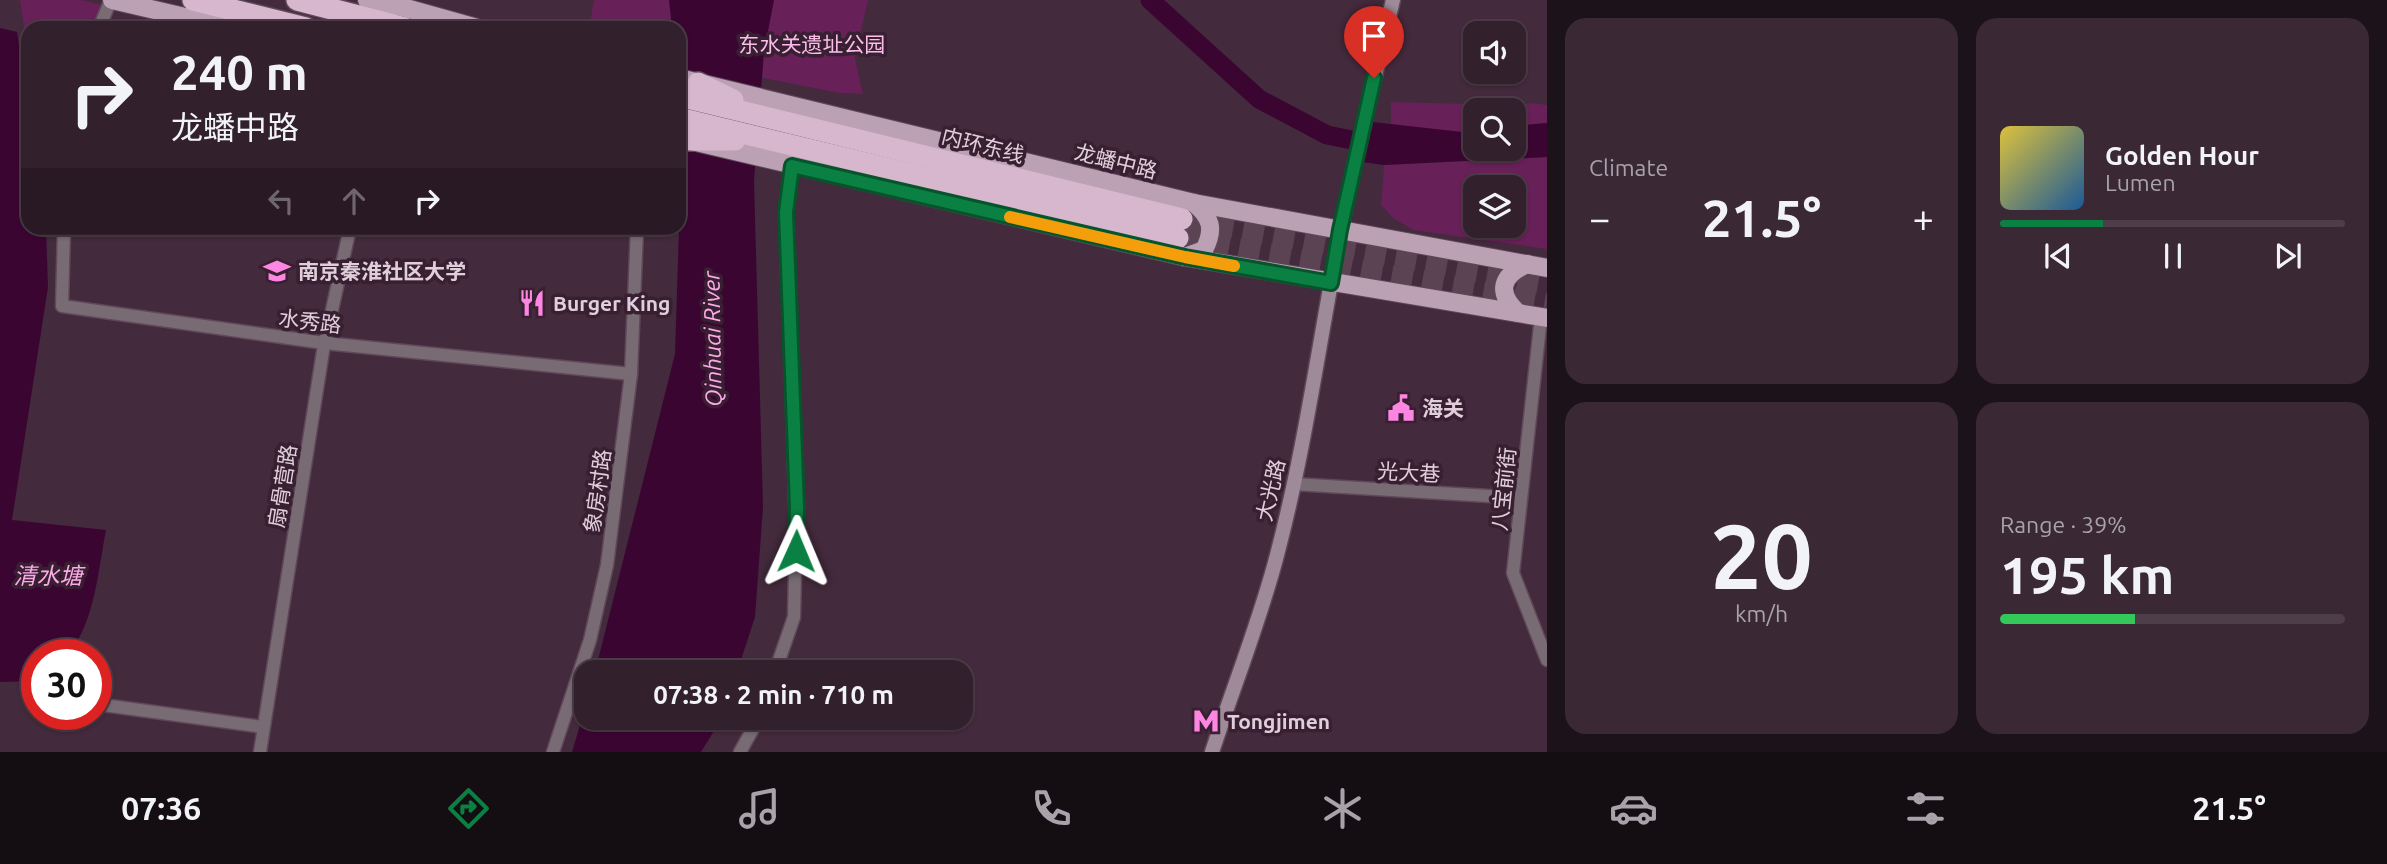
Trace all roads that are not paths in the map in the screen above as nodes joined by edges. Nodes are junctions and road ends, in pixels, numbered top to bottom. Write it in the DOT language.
graph roads {
  1 [pos="112,0"];
  2 [pos="193,0"];
  3 [pos="297,0"];
  4 [pos="367,0"];
  5 [pos="1389,3"];
  6 [pos="102,21"];
  7 [pos="202,21"];
  8 [pos="279,21"];
  9 [pos="378,21"];
  10 [pos="450,21"];
  11 [pos="688,81"];
  12 [pos="686,99"];
  13 [pos="686,119"];
  14 [pos="771,130"];
  15 [pos="686,139"];
  16 [pos="792,166"];
  17 [pos="1185,229"];
  18 [pos="1340,230"];
  19 [pos="64,235"];
  20 [pos="348,235"];
  21 [pos="638,235"];
  22 [pos="1528,264"];
  23 [pos="1547,268"];
  24 [pos="1331,283"];
  25 [pos="1518,313"];
  26 [pos="1544,317"];
  27 [pos="324,343"];
  28 [pos="631,374"];
  29 [pos="1294,484"];
  30 [pos="1521,498"];
  31 [pos="779,660"];
  32 [pos="1547,660"];
  33 [pos="112,706"];
  34 [pos="263,727"];
  35 [pos="753,730"];
  36 [pos="260,752"];
  37 [pos="553,752"];
  38 [pos="741,752"];
  39 [pos="1212,752"];
  1 -- 6 [label="street"];
  1 -- 7 [label="main road"];
  2 -- 8 [label="highway"];
  3 -- 9 [label="highway"];
  4 -- 10 [label="main road"];
  5 -- 18 [label="street, 大光路, bridge"];
  11 -- 14 [label="highway"];
  12 -- 14 [label="highway"];
  13 -- 14 [label="highway"];
  14 -- 15 [label="highway"];
  14 -- 16 [label="main road"];
  14 -- 17 [label="highway, 内环东线"];
  16 -- 17 [label="main road"];
  16 -- 31 [label="street"];
  17 -- 18 [label="main road"];
  17 -- 24 [label="main road"];
  18 -- 22 [label="main road"];
  18 -- 24 [label="street, 大光路"];
  19 -- 27 [label="street, 水秀路"];
  20 -- 27 [label="street, 扇骨营路"];
  21 -- 28 [label="street, 象房村路"];
  22 -- 23 [label="main road"];
  22 -- 25 [label="main road"];
  24 -- 25 [label="main road"];
  24 -- 29 [label="street, 大光路"];
  25 -- 26 [label="main road"];
  26 -- 30 [label="street, 八宝前街"];
  27 -- 28 [label="street, 水秀路"];
  27 -- 34 [label="street, 扇骨营路"];
  28 -- 37 [label="street, 象房村路"];
  29 -- 30 [label="street, 光大巷"];
  29 -- 39 [label="street, 大光路"];
  30 -- 32 [label="street, 八宝前街"];
  33 -- 34 [label="street"];
  34 -- 36 [label="street, 扇骨营路"];
  35 -- 38 [label="street"];
}
